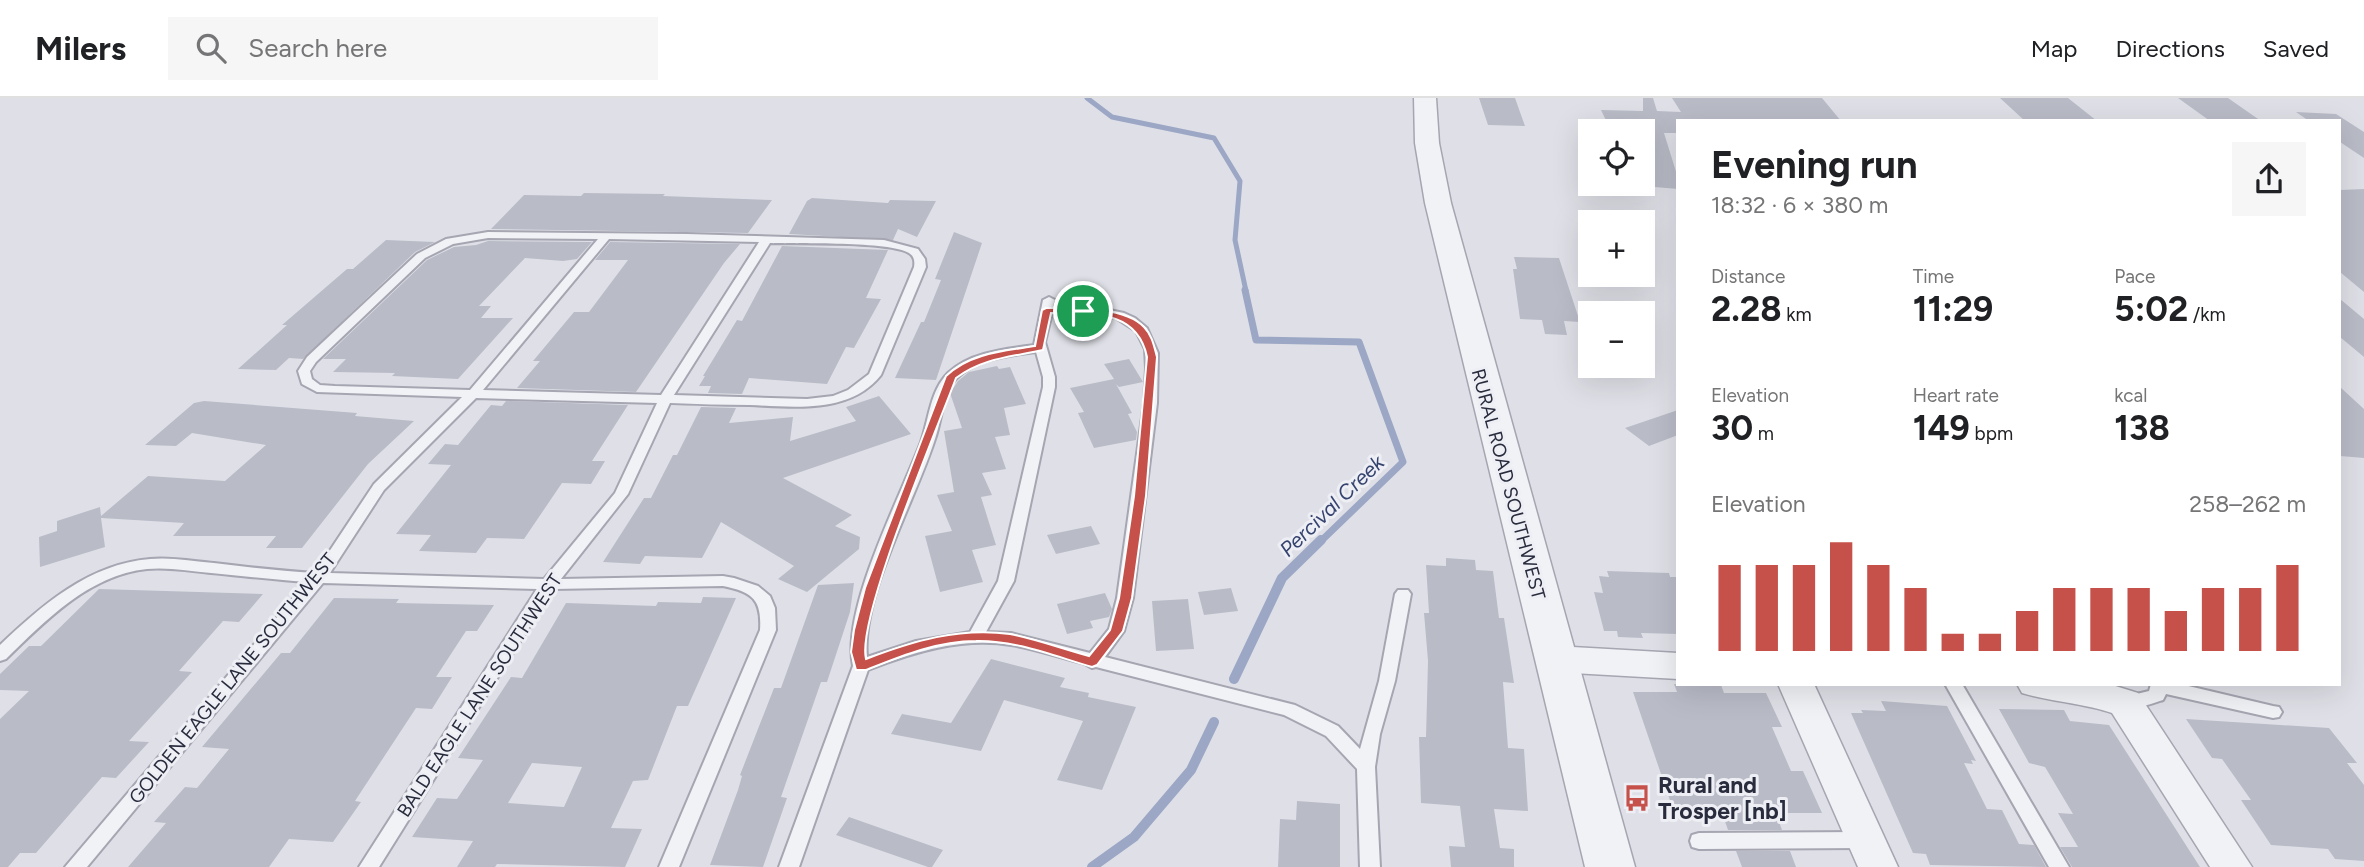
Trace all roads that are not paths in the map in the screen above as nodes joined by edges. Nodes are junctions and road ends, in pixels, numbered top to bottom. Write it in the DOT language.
graph roads {
  1 [pos="1425,98"];
  2 [pos="606,236"];
  3 [pos="766,240"];
  4 [pos="1039,348"];
  5 [pos="473,394"];
  6 [pos="665,399"];
  7 [pos="318,578"];
  8 [pos="547,586"];
  9 [pos="1403,594"];
  10 [pos="976,636"];
  11 [pos="0,654"];
  12 [pos="1555,659"];
  13 [pos="1092,662"];
  14 [pos="861,666"];
  15 [pos="1676,666"];
  16 [pos="1797,686"];
  17 [pos="1954,686"];
  18 [pos="2050,686"];
  19 [pos="2160,686"];
  20 [pos="2164,686"];
  21 [pos="2125,703"];
  22 [pos="2273,712"];
  23 [pos="1366,767"];
  24 [pos="1699,841"];
  25 [pos="1872,854"];
  26 [pos="75,867"];
  27 [pos="369,867"];
  28 [pos="668,867"];
  29 [pos="789,867"];
  30 [pos="1370,867"];
  31 [pos="1609,867"];
  32 [pos="2059,867"];
  33 [pos="2233,867"];
  1 -- 12 [label="street, RURAL ROAD SOUTHWEST"];
  2 -- 3 [label="lane"];
  2 -- 5 [label="lane, GOLDEN EAGLE LANE SOUTHWEST"];
  2 -- 5 [label="lane"];
  3 -- 6 [label="lane, BALD EAGLE LANE SOUTHWEST"];
  3 -- 6 [label="lane"];
  4 -- 10 [label="lane"];
  4 -- 13 [label="lane"];
  4 -- 14 [label="lane"];
  5 -- 6 [label="lane"];
  5 -- 7 [label="lane, GOLDEN EAGLE LANE SOUTHWEST"];
  6 -- 8 [label="lane, BALD EAGLE LANE SOUTHWEST"];
  7 -- 8 [label="lane"];
  7 -- 11 [label="lane"];
  7 -- 26 [label="lane, GOLDEN EAGLE LANE SOUTHWEST"];
  8 -- 27 [label="lane, BALD EAGLE LANE SOUTHWEST"];
  8 -- 28 [label="lane"];
  9 -- 23 [label="lane"];
  10 -- 13 [label="lane"];
  10 -- 14 [label="lane"];
  12 -- 15 [label="street"];
  12 -- 31 [label="street, RURAL ROAD SOUTHWEST"];
  13 -- 23 [label="lane"];
  14 -- 29 [label="lane"];
  16 -- 25 [label="street"];
  17 -- 32 [label="lane"];
  18 -- 21 [label="street"];
  19 -- 21 [label="lane"];
  20 -- 22 [label="lane"];
  21 -- 33 [label="street"];
  23 -- 30 [label="lane"];
  24 -- 25 [label="lane"];
}
